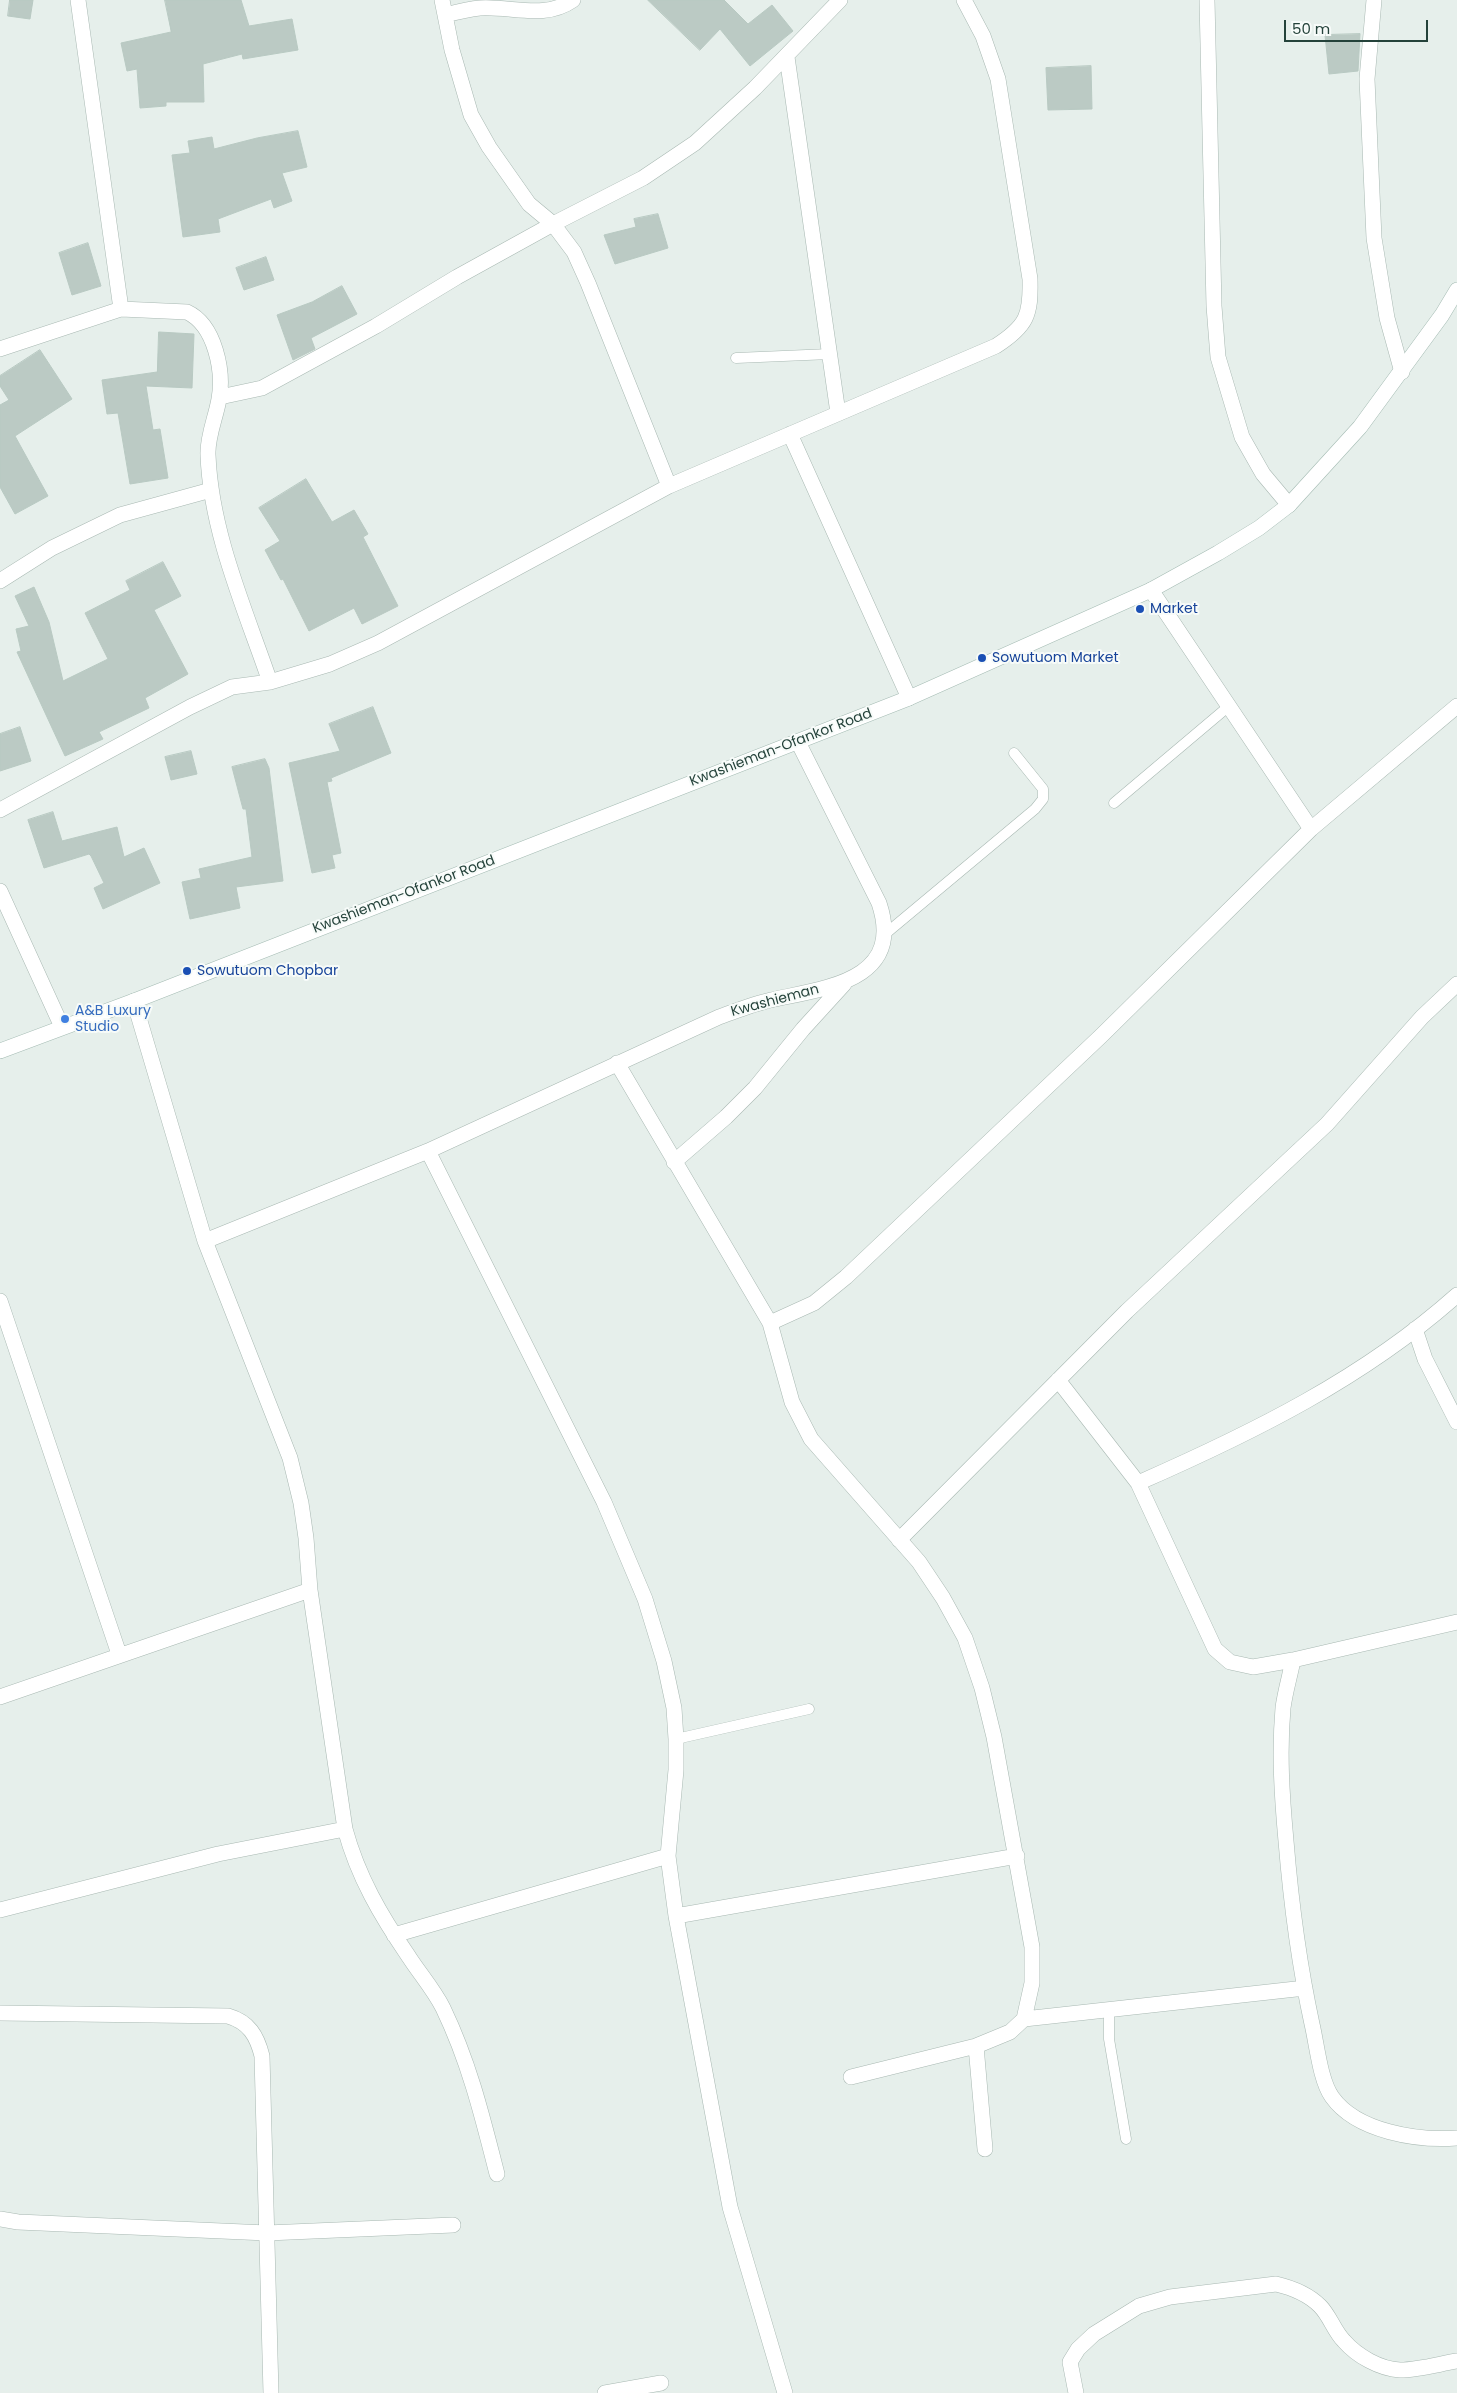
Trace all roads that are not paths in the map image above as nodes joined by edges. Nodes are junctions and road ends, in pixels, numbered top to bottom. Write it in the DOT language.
graph roads {
  1 [pos="78,0"];
  2 [pos="573,0"];
  3 [pos="840,0"];
  4 [pos="964,0"];
  5 [pos="1207,0"];
  6 [pos="1374,0"];
  7 [pos="444,7"];
  8 [pos="787,57"];
  9 [pos="552,224"];
  10 [pos="1457,290"];
  11 [pos="121,309"];
  12 [pos="0,349"];
  13 [pos="830,354"];
  14 [pos="736,358"];
  15 [pos="1402,372"];
  16 [pos="220,397"];
  17 [pos="838,413"];
  18 [pos="790,434"];
  19 [pos="668,486"];
  20 [pos="211,490"];
  21 [pos="1288,505"];
  22 [pos="0,581"];
  23 [pos="1151,590"];
  24 [pos="270,682"];
  25 [pos="909,698"];
  26 [pos="1229,706"];
  27 [pos="1457,706"];
  28 [pos="798,742"];
  29 [pos="1014,753"];
  30 [pos="1114,803"];
  31 [pos="0,810"];
  32 [pos="1311,829"];
  33 [pos="0,891"];
  34 [pos="884,935"];
  35 [pos="844,984"];
  36 [pos="1457,984"];
  37 [pos="134,1001"];
  38 [pos="62,1027"];
  39 [pos="0,1051"];
  40 [pos="617,1063"];
  41 [pos="428,1151"];
  42 [pos="674,1162"];
  43 [pos="205,1241"];
  44 [pos="1457,1295"];
  45 [pos="0,1301"];
  46 [pos="770,1323"];
  47 [pos="1415,1329"];
  48 [pos="1058,1380"];
  49 [pos="1457,1422"];
  50 [pos="1138,1483"];
  51 [pos="899,1540"];
  52 [pos="310,1590"];
  53 [pos="1457,1622"];
  54 [pos="119,1654"];
  55 [pos="1293,1660"];
  56 [pos="0,1697"];
  57 [pos="809,1708"];
  58 [pos="676,1738"];
  59 [pos="345,1829"];
  60 [pos="668,1856"];
  61 [pos="1017,1856"];
  62 [pos="0,1910"];
  63 [pos="676,1916"];
  64 [pos="394,1935"];
  65 [pos="1304,1988"];
  66 [pos="1109,2010"];
  67 [pos="0,2013"];
  68 [pos="1024,2019"];
  69 [pos="976,2046"];
  70 [pos="851,2077"];
  71 [pos="1457,2138"];
  72 [pos="1126,2139"];
  73 [pos="985,2149"];
  74 [pos="497,2174"];
  75 [pos="0,2220"];
  76 [pos="453,2225"];
  77 [pos="267,2233"];
  78 [pos="1457,2361"];
  79 [pos="661,2383"];
  80 [pos="271,2393"];
  81 [pos="605,2393"];
  82 [pos="785,2393"];
  83 [pos="1076,2393"];
  1 -- 11 [label="street"];
  2 -- 7 [label="street"];
  3 -- 8 [label="street"];
  4 -- 17 [label="street"];
  5 -- 21 [label="street"];
  6 -- 15 [label="street"];
  7 -- 9 [label="street"];
  8 -- 9 [label="street"];
  8 -- 13 [label="street"];
  9 -- 16 [label="street"];
  9 -- 19 [label="street"];
  10 -- 15 [label="street, Kwashieman-Ofankor Road"];
  11 -- 12 [label="street"];
  11 -- 16 [label="street"];
  13 -- 14 [label="lane"];
  13 -- 17 [label="street"];
  15 -- 21 [label="street, Kwashieman-Ofankor Road"];
  16 -- 20 [label="street"];
  17 -- 18 [label="street"];
  18 -- 19 [label="street"];
  18 -- 25 [label="street"];
  19 -- 24 [label="street"];
  20 -- 22 [label="street"];
  20 -- 24 [label="street"];
  21 -- 23 [label="street, Kwashieman-Ofankor Road"];
  23 -- 25 [label="street, Kwashieman-Ofankor Road"];
  23 -- 26 [label="street"];
  24 -- 31 [label="street"];
  25 -- 28 [label="street, Kwashieman-Ofankor Road"];
  26 -- 30 [label="lane"];
  26 -- 32 [label="street"];
  27 -- 32 [label="street"];
  28 -- 34 [label="street, Kwashieman"];
  28 -- 37 [label="street, Kwashieman-Ofankor Road"];
  29 -- 34 [label="lane"];
  32 -- 46 [label="street"];
  33 -- 38 [label="street"];
  34 -- 35 [label="street, Kwashieman"];
  35 -- 40 [label="street, Kwashieman"];
  35 -- 42 [label="street"];
  36 -- 48 [label="street"];
  37 -- 38 [label="street, Kwashieman-Ofankor Road"];
  37 -- 43 [label="street"];
  38 -- 39 [label="street, Kwashieman-Ofankor Road"];
  40 -- 41 [label="street, Kwashieman"];
  40 -- 42 [label="street"];
  41 -- 43 [label="street, Kwashieman"];
  41 -- 58 [label="street"];
  42 -- 46 [label="street"];
  43 -- 52 [label="street"];
  44 -- 47 [label="street"];
  45 -- 54 [label="street"];
  46 -- 51 [label="street"];
  47 -- 49 [label="street"];
  47 -- 50 [label="street"];
  48 -- 50 [label="street"];
  48 -- 51 [label="street"];
  50 -- 55 [label="street"];
  51 -- 61 [label="street"];
  52 -- 54 [label="street"];
  52 -- 59 [label="street"];
  53 -- 55 [label="street"];
  54 -- 56 [label="street"];
  55 -- 65 [label="street"];
  57 -- 58 [label="lane"];
  58 -- 60 [label="street"];
  59 -- 62 [label="street"];
  59 -- 64 [label="street"];
  60 -- 63 [label="street"];
  60 -- 64 [label="street"];
  61 -- 63 [label="street"];
  61 -- 68 [label="street"];
  63 -- 82 [label="street"];
  64 -- 74 [label="street"];
  65 -- 66 [label="street"];
  65 -- 71 [label="street"];
  66 -- 68 [label="street"];
  66 -- 72 [label="lane"];
  67 -- 77 [label="street"];
  68 -- 69 [label="street"];
  69 -- 70 [label="street"];
  69 -- 73 [label="street"];
  75 -- 77 [label="street"];
  76 -- 77 [label="street"];
  77 -- 80 [label="street"];
  78 -- 83 [label="street"];
  79 -- 81 [label="street"];
}
